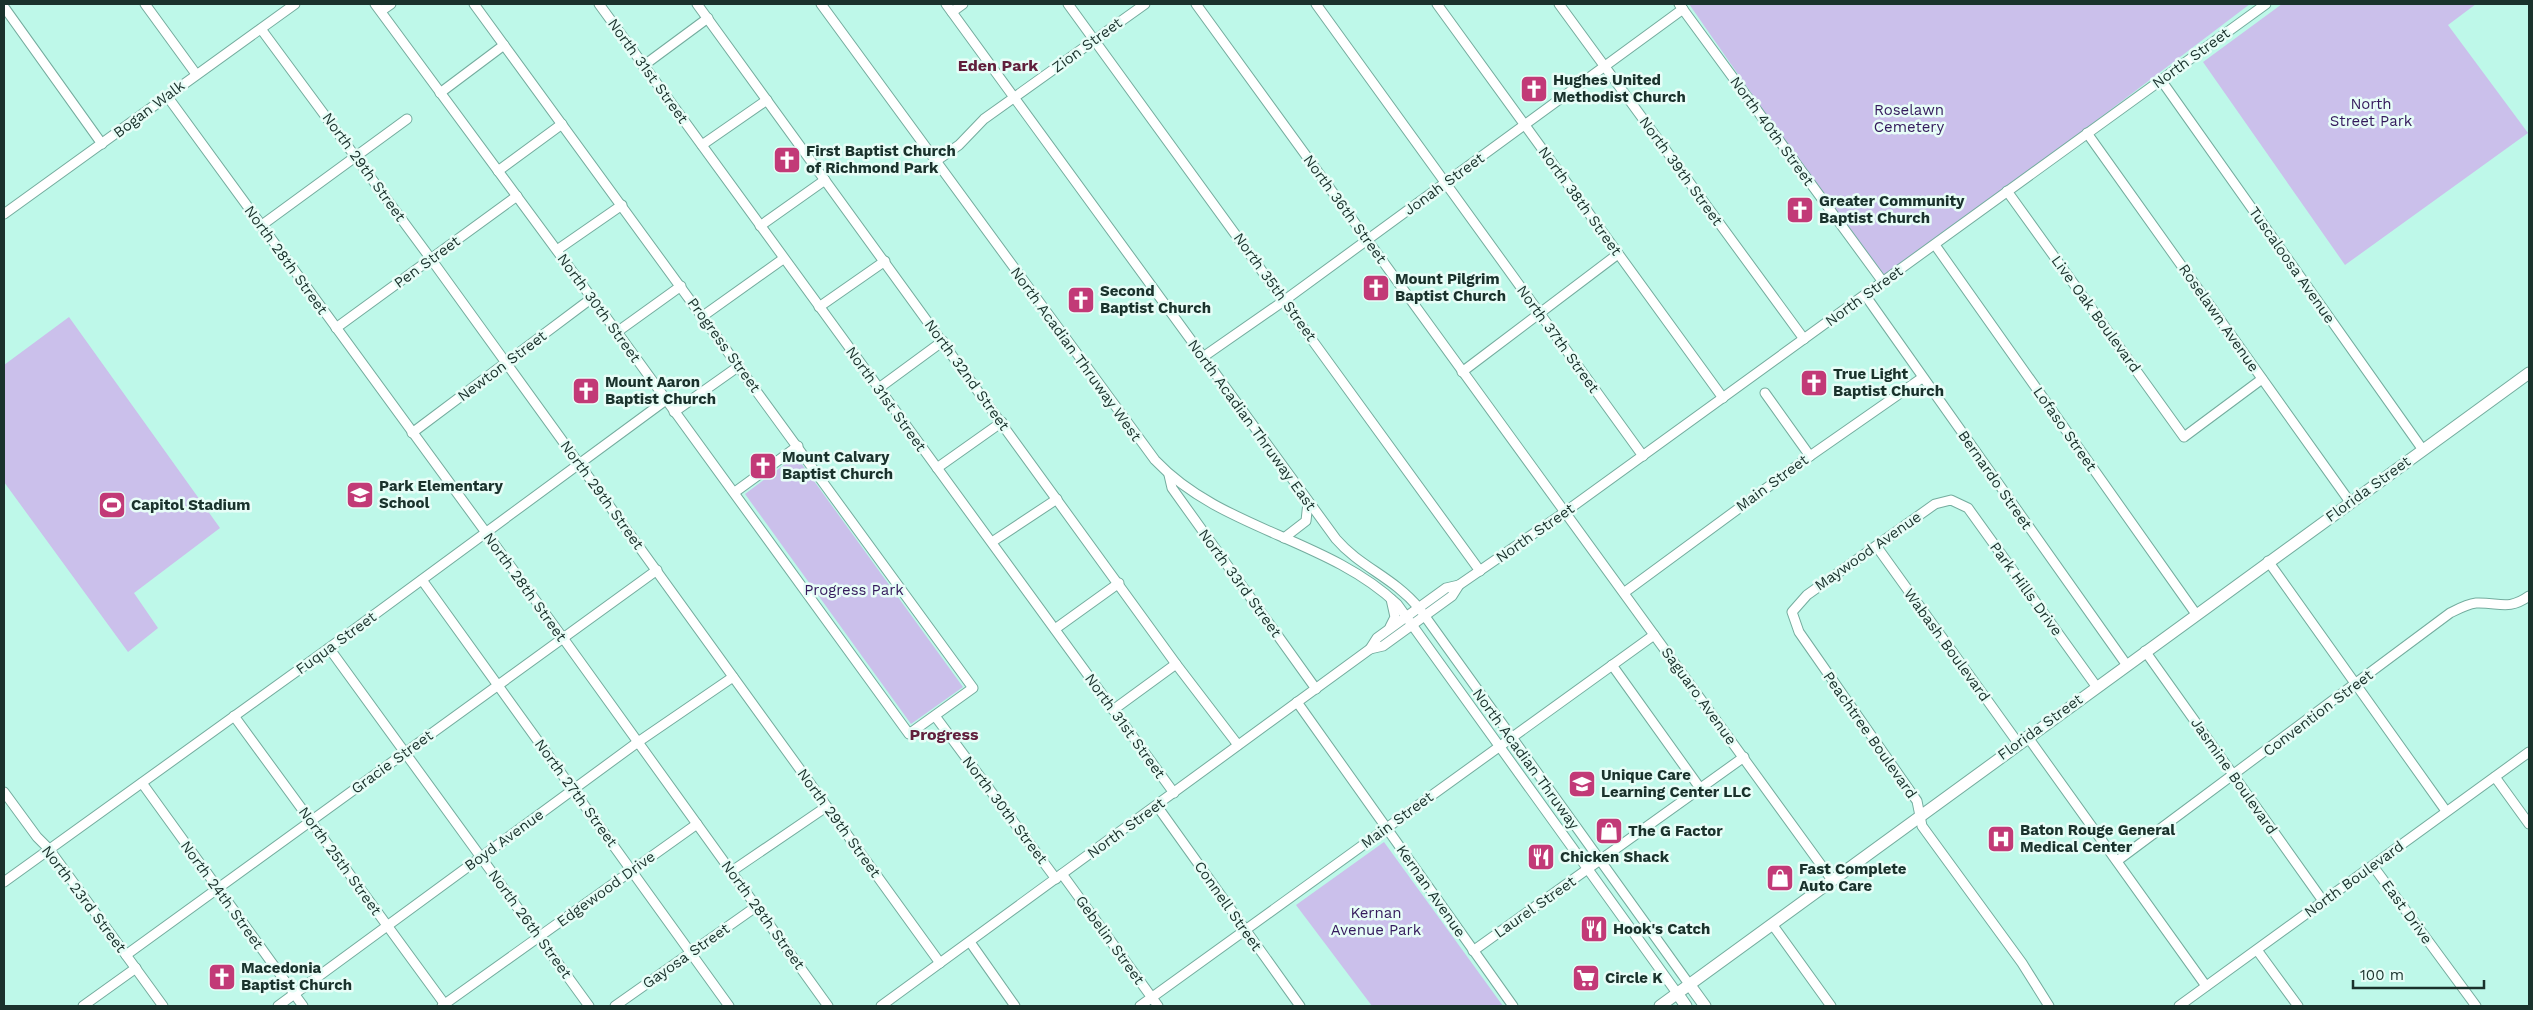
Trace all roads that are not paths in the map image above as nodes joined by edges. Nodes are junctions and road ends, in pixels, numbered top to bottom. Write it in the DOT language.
graph roads {
  1 [pos="145,4"];
  2 [pos="391,4"];
  3 [pos="474,4"];
  4 [pos="599,4"];
  5 [pos="697,4"];
  6 [pos="821,4"];
  7 [pos="946,4"];
  8 [pos="963,4"];
  9 [pos="1068,4"];
  10 [pos="1145,4"];
  11 [pos="1196,4"];
  12 [pos="1316,4"];
  13 [pos="1436,4"];
  14 [pos="1559,4"];
  15 [pos="2266,4"];
  16 [pos="290,5"];
  17 [pos="1681,6"];
  18 [pos="4,7"];
  19 [pos="378,8"];
  20 [pos="952,12"];
  21 [pos="708,18"];
  22 [pos="261,29"];
  23 [pos="1094,40"];
  24 [pos="504,45"];
  25 [pos="643,66"];
  26 [pos="1604,66"];
  27 [pos="196,74"];
  28 [pos="2161,80"];
  29 [pos="440,92"];
  30 [pos="167,96"];
  31 [pos="1014,98"];
  32 [pos="767,100"];
  33 [pos="407,119"];
  34 [pos="562,124"];
  35 [pos="1524,125"];
  36 [pos="2088,133"];
  37 [pos="102,144"];
  38 [pos="702,145"];
  39 [pos="356,155"];
  40 [pos="936,161"];
  41 [pos="498,171"];
  42 [pos="825,180"];
  43 [pos="1446,182"];
  44 [pos="2007,191"];
  45 [pos="518,196"];
  46 [pos="622,205"];
  47 [pos="5,210"];
  48 [pos="262,226"];
  49 [pos="760,226"];
  50 [pos="1368,240"];
  51 [pos="1935,245"];
  52 [pos="557,250"];
  53 [pos="1618,254"];
  54 [pos="431,259"];
  55 [pos="783,260"];
  56 [pos="885,260"];
  57 [pos="1883,282"];
  58 [pos="681,286"];
  59 [pos="1865,295"];
  60 [pos="592,298"];
  61 [pos="1285,300"];
  62 [pos="819,307"];
  63 [pos="1540,314"];
  64 [pos="703,316"];
  65 [pos="336,328"];
  66 [pos="618,332"];
  67 [pos="1804,339"];
  68 [pos="943,341"];
  69 [pos="1203,357"];
  70 [pos="506,363"];
  71 [pos="739,366"];
  72 [pos="1462,372"];
  73 [pos="2529,372"];
  74 [pos="1922,378"];
  75 [pos="2262,379"];
  76 [pos="878,388"];
  77 [pos="1765,393"];
  78 [pos="1723,398"];
  79 [pos="666,400"];
  80 [pos="674,412"];
  81 [pos="1002,422"];
  82 [pos="412,433"];
  83 [pos="798,446"];
  84 [pos="2423,450"];
  85 [pos="1643,456"];
  86 [pos="1810,456"];
  87 [pos="580,464"];
  88 [pos="937,468"];
  89 [pos="1169,475"];
  90 [pos="735,492"];
  91 [pos="1057,498"];
  92 [pos="1951,500"];
  93 [pos="1308,502"];
  94 [pos="2350,502"];
  95 [pos="1565,512"];
  96 [pos="486,534"];
  97 [pos="1284,538"];
  98 [pos="992,542"];
  99 [pos="1877,547"];
  100 [pos="2268,561"];
  101 [pos="657,570"];
  102 [pos="1480,571"];
  103 [pos="422,580"];
  104 [pos="1119,583"];
  105 [pos="1625,592"];
  106 [pos="2529,596"];
  107 [pos="1390,597"];
  108 [pos="1422,612"];
  109 [pos="1792,612"];
  110 [pos="2196,614"];
  111 [pos="1410,620"];
  112 [pos="1056,629"];
  113 [pos="1388,630"];
  114 [pos="1654,635"];
  115 [pos="564,638"];
  116 [pos="329,648"];
  117 [pos="1370,649"];
  118 [pos="2145,651"];
  119 [pos="1176,664"];
  120 [pos="2126,664"];
  121 [pos="1612,665"];
  122 [pos="732,677"];
  123 [pos="2356,684"];
  124 [pos="498,685"];
  125 [pos="2096,686"];
  126 [pos="1316,689"];
  127 [pos="1297,702"];
  128 [pos="1113,710"];
  129 [pos="234,716"];
  130 [pos="936,716"];
  131 [pos="2028,736"];
  132 [pos="1511,738"];
  133 [pos="638,742"];
  134 [pos="2018,743"];
  135 [pos="1238,745"];
  136 [pos="1499,746"];
  137 [pos="405,752"];
  138 [pos="2529,752"];
  139 [pos="1744,758"];
  140 [pos="2234,775"];
  141 [pos="2494,777"];
  142 [pos="142,783"];
  143 [pos="1700,788"];
  144 [pos="573,790"];
  145 [pos="4,792"];
  146 [pos="1174,793"];
  147 [pos="1157,806"];
  148 [pos="826,807"];
  149 [pos="2446,812"];
  150 [pos="1920,815"];
  151 [pos="311,822"];
  152 [pos="696,824"];
  153 [pos="2529,824"];
  154 [pos="1386,828"];
  155 [pos="49,849"];
  156 [pos="481,857"];
  157 [pos="1599,861"];
  158 [pos="2117,861"];
  159 [pos="2373,866"];
  160 [pos="1590,869"];
  161 [pos="631,870"];
  162 [pos="732,871"];
  163 [pos="1059,877"];
  164 [pos="1832,880"];
  165 [pos="4,882"];
  166 [pos="218,889"];
  167 [pos="2323,902"];
  168 [pos="757,906"];
  169 [pos="1772,924"];
  170 [pos="386,925"];
  171 [pos="1245,930"];
  172 [pos="539,937"];
  173 [pos="970,942"];
  174 [pos="2257,950"];
  175 [pos="1473,951"];
  176 [pos="690,952"];
  177 [pos="126,955"];
  178 [pos="940,963"];
  179 [pos="136,968"];
  180 [pos="1689,984"];
  181 [pos="2206,986"];
  182 [pos="1677,993"];
  183 [pos="294,994"];
  184 [pos="1152,998"];
  185 [pos="84,1006"];
  186 [pos="163,1006"];
  187 [pos="278,1006"];
  188 [pos="303,1006"];
  189 [pos="444,1006"];
  190 [pos="589,1006"];
  191 [pos="615,1006"];
  192 [pos="729,1006"];
  193 [pos="828,1006"];
  194 [pos="882,1006"];
  195 [pos="1015,1006"];
  196 [pos="1140,1006"];
  197 [pos="1158,1006"];
  198 [pos="1300,1006"];
  199 [pos="1513,1006"];
  200 [pos="1660,1006"];
  201 [pos="1686,1006"];
  202 [pos="1705,1006"];
  203 [pos="1831,1006"];
  204 [pos="2049,1006"];
  205 [pos="2178,1006"];
  206 [pos="2298,1006"];
  207 [pos="2476,1006"];
  1 -- 27 [label="street"];
  2 -- 19 [label="street"];
  3 -- 24 [label="street, Progress Street"];
  4 -- 25 [label="street, North 31st Street"];
  5 -- 21 [label="street, North 32nd Street"];
  6 -- 40 [label="street, North Acadian Thruway West"];
  7 -- 20 [label="street, North Acadian Thruway East"];
  8 -- 20 [label="street"];
  9 -- 23 [label="street, North 35th Street"];
  10 -- 23 [label="street, Zion Street"];
  11 -- 50 [label="street, North 36th Street"];
  12 -- 43 [label="street, North 37th Street"];
  13 -- 35 [label="street, North 38th Street"];
  14 -- 26 [label="street, North 39th Street"];
  15 -- 28 [label="street, North Street"];
  16 -- 22 [label="street, Bogan Walk"];
  17 -- 26 [label="street, Jonah Street"];
  17 -- 57 [label="street, North 40th Street"];
  18 -- 37 [label="street"];
  19 -- 29 [label="street, North 30th Street"];
  20 -- 31 [label="street, North Acadian Thruway East"];
  21 -- 25 [label="street"];
  21 -- 32 [label="street, North 32nd Street"];
  22 -- 27 [label="street, Bogan Walk"];
  22 -- 39 [label="street, North 29th Street"];
  23 -- 31 [label="street, Zion Street"];
  23 -- 61 [label="street, North 35th Street"];
  24 -- 29 [label="street"];
  24 -- 34 [label="street, Progress Street"];
  25 -- 38 [label="street, North 31st Street"];
  26 -- 35 [label="street, Jonah Street"];
  26 -- 67 [label="street, North 39th Street"];
  27 -- 30 [label="street, Bogan Walk"];
  28 -- 36 [label="street, North Street"];
  28 -- 84 [label="street, Tuscaloosa Avenue"];
  29 -- 41 [label="street, North 30th Street"];
  30 -- 37 [label="street, Bogan Walk"];
  30 -- 48 [label="street, North 28th Street"];
  31 -- 40 [label="street, Zion Street"];
  31 -- 69 [label="street, North Acadian Thruway East"];
  32 -- 38 [label="street"];
  32 -- 42 [label="street, North 32nd Street"];
  33 -- 39 [label="street"];
  34 -- 41 [label="street"];
  34 -- 46 [label="street, Progress Street"];
  35 -- 43 [label="street, Jonah Street"];
  35 -- 53 [label="street, North 38th Street"];
  36 -- 44 [label="street, North Street"];
  36 -- 75 [label="street, Roselawn Avenue"];
  37 -- 47 [label="street, Bogan Walk"];
  38 -- 49 [label="street, North 31st Street"];
  39 -- 48 [label="street"];
  39 -- 54 [label="street, North 29th Street"];
  40 -- 89 [label="street, North Acadian Thruway West"];
  41 -- 45 [label="street, North 30th Street"];
  42 -- 49 [label="street"];
  42 -- 56 [label="street, North 32nd Street"];
  43 -- 50 [label="street, Jonah Street"];
  43 -- 63 [label="street, North 37th Street"];
  44 -- 51 [label="street, North Street"];
  44 -- 75 [label="street, Live Oak Boulevard"];
  45 -- 52 [label="street, North 30th Street"];
  45 -- 54 [label="street, Pen Street"];
  46 -- 52 [label="street"];
  46 -- 58 [label="street, Progress Street"];
  48 -- 65 [label="street, North 28th Street"];
  49 -- 55 [label="street, North 31st Street"];
  50 -- 61 [label="street, Jonah Street"];
  50 -- 72 [label="street, North 36th Street"];
  51 -- 57 [label="street, North Street"];
  51 -- 110 [label="street, Lofaso Street"];
  52 -- 60 [label="street, North 30th Street"];
  53 -- 63 [label="street"];
  53 -- 78 [label="street, North 38th Street"];
  54 -- 65 [label="street, Pen Street"];
  54 -- 70 [label="street, North 29th Street"];
  55 -- 62 [label="street, North 31st Street"];
  55 -- 64 [label="street"];
  56 -- 62 [label="street"];
  56 -- 68 [label="street, North 32nd Street"];
  57 -- 59 [label="street, North Street"];
  58 -- 64 [label="street, Progress Street"];
  58 -- 66 [label="street"];
  59 -- 67 [label="street, North Street"];
  59 -- 74 [label="street, Bernardo Street"];
  60 -- 66 [label="street, North 30th Street"];
  60 -- 70 [label="street, Newton Street"];
  61 -- 69 [label="street, Jonah Street"];
  61 -- 102 [label="street, North 35th Street"];
  62 -- 76 [label="street, North 31st Street"];
  63 -- 72 [label="street"];
  63 -- 85 [label="street, North 37th Street"];
  64 -- 71 [label="street, Progress Street"];
  65 -- 82 [label="street, North 28th Street"];
  66 -- 79 [label="street, North 30th Street"];
  67 -- 78 [label="street, North Street"];
  68 -- 76 [label="street"];
  68 -- 81 [label="street, North 32nd Street"];
  69 -- 93 [label="street, North Acadian Thruway East"];
  70 -- 82 [label="street, Newton Street"];
  70 -- 87 [label="street, North 29th Street"];
  71 -- 80 [label="street"];
  71 -- 83 [label="street, Progress Street"];
  72 -- 95 [label="street, North 36th Street"];
  73 -- 84 [label="main road, Florida Street"];
  74 -- 86 [label="street, Main Street"];
  74 -- 120 [label="street, Bernardo Street"];
  75 -- 94 [label="street, Roselawn Avenue"];
  76 -- 88 [label="street, North 31st Street"];
  77 -- 86 [label="street"];
  78 -- 85 [label="street, North Street"];
  79 -- 80 [label="street, North 30th Street"];
  79 -- 87 [label="street, Fuqua Street"];
  80 -- 90 [label="street, North 30th Street"];
  81 -- 88 [label="street"];
  81 -- 91 [label="street, North 32nd Street"];
  82 -- 96 [label="street, North 28th Street"];
  83 -- 90 [label="street"];
  83 -- 130 [label="street, Progress Street"];
  84 -- 94 [label="main road, Florida Street"];
  85 -- 95 [label="street, North Street"];
  86 -- 105 [label="street, Main Street"];
  87 -- 96 [label="street, Fuqua Street"];
  87 -- 101 [label="street, North 29th Street"];
  88 -- 98 [label="street, North 31st Street"];
  89 -- 97 [label="street, North Acadian Thruway West"];
  89 -- 126 [label="street, North 33rd Street"];
  90 -- 130 [label="street, North 30th Street"];
  91 -- 98 [label="street"];
  91 -- 104 [label="street, North 32nd Street"];
  92 -- 99 [label="street, Maywood Avenue"];
  92 -- 125 [label="street, Park Hills Drive"];
  93 -- 97 [label="street"];
  93 -- 108 [label="street, North Acadian Thruway East"];
  94 -- 100 [label="main road, Florida Street"];
  95 -- 102 [label="street, North Street"];
  95 -- 105 [label="street, Saguaro Avenue"];
  96 -- 103 [label="street, Fuqua Street"];
  96 -- 115 [label="street, North 28th Street"];
  97 -- 107 [label="street, North Acadian Thruway West"];
  98 -- 112 [label="street, North 31st Street"];
  99 -- 109 [label="street, Maywood Avenue"];
  99 -- 134 [label="street, Wabash Boulevard"];
  100 -- 110 [label="main road, Florida Street"];
  100 -- 123 [label="street"];
  101 -- 115 [label="street, Gracie Street"];
  101 -- 122 [label="street, North 29th Street"];
  102 -- 108 [label="street, North Street"];
  103 -- 116 [label="street, Fuqua Street"];
  103 -- 124 [label="street, North 27th Street"];
  104 -- 112 [label="street"];
  104 -- 119 [label="street, North 32nd Street"];
  105 -- 114 [label="street, Saguaro Avenue"];
  106 -- 123 [label="street, Convention Street"];
  107 -- 111 [label="street, North Acadian Thruway West"];
  107 -- 113 [label="street"];
  108 -- 111 [label="street, North Street"];
  108 -- 132 [label="street, North Acadian Thruway"];
  109 -- 150 [label="street, Peachtree Boulevard"];
  110 -- 118 [label="main road, Florida Street"];
  111 -- 113 [label="street, North Street"];
  111 -- 117 [label="street, North Street"];
  111 -- 136 [label="street, North Acadian Thruway"];
  112 -- 128 [label="street, North 31st Street"];
  113 -- 117 [label="street, North Street"];
  114 -- 121 [label="street, Main Street"];
  114 -- 139 [label="street, Saguaro Avenue"];
  115 -- 124 [label="street, Gracie Street"];
  115 -- 133 [label="street, North 28th Street"];
  116 -- 129 [label="street, Fuqua Street"];
  116 -- 137 [label="street, North 26th Street"];
  117 -- 126 [label="street, North Street"];
  118 -- 120 [label="main road, Florida Street"];
  118 -- 140 [label="street, Jasmine Boulevard"];
  119 -- 128 [label="street"];
  119 -- 135 [label="street, North 32nd Street"];
  120 -- 125 [label="main road, Florida Street"];
  121 -- 132 [label="street, Main Street"];
  121 -- 143 [label="street"];
  122 -- 133 [label="street, Boyd Avenue"];
  122 -- 148 [label="street, North 29th Street"];
  123 -- 140 [label="street, Convention Street"];
  123 -- 149 [label="street"];
  124 -- 137 [label="street, Gracie Street"];
  124 -- 144 [label="street, North 27th Street"];
  125 -- 131 [label="main road, Florida Street"];
  126 -- 127 [label="street, North Street"];
  127 -- 135 [label="street, North Street"];
  127 -- 154 [label="street, Kernan Avenue"];
  128 -- 146 [label="street, North 31st Street"];
  129 -- 142 [label="street, Fuqua Street"];
  129 -- 151 [label="street, North 25th Street"];
  130 -- 163 [label="street, North 30th Street"];
  131 -- 134 [label="main road, Florida Street"];
  131 -- 158 [label="street"];
  132 -- 136 [label="street, Main Street"];
  132 -- 157 [label="street, North Acadian Thruway"];
  133 -- 144 [label="street, Boyd Avenue"];
  133 -- 152 [label="street, North 28th Street"];
  134 -- 150 [label="main road, Florida Street"];
  135 -- 146 [label="street, North Street"];
  136 -- 154 [label="street, Main Street"];
  136 -- 160 [label="street, North Acadian Thruway"];
  137 -- 151 [label="street, Gracie Street"];
  137 -- 156 [label="street, North 26th Street"];
  138 -- 141 [label="street, North Boulevard"];
  139 -- 143 [label="street, Laurel Street"];
  139 -- 164 [label="street, Saguaro Avenue"];
  140 -- 158 [label="street, Convention Street"];
  140 -- 167 [label="street, Jasmine Boulevard"];
  141 -- 149 [label="street, North Boulevard"];
  141 -- 153 [label="street"];
  142 -- 155 [label="street, Fuqua Street"];
  142 -- 166 [label="street, North 24th Street"];
  143 -- 157 [label="street, Laurel Street"];
  144 -- 156 [label="street, Boyd Avenue"];
  144 -- 161 [label="street, North 27th Street"];
  145 -- 155 [label="street, North 23rd Street"];
  146 -- 147 [label="street, North Street"];
  147 -- 163 [label="street, North Street"];
  147 -- 171 [label="street, Connell Street"];
  148 -- 162 [label="street"];
  148 -- 178 [label="street, North 29th Street"];
  149 -- 159 [label="street, North Boulevard"];
  150 -- 164 [label="main road, Florida Street"];
  150 -- 204 [label="street, Peachtree Boulevard"];
  151 -- 166 [label="street, Gracie Street"];
  151 -- 170 [label="street, North 25th Street"];
  152 -- 161 [label="street, Edgewood Drive"];
  152 -- 162 [label="street, North 28th Street"];
  154 -- 171 [label="street, Main Street"];
  154 -- 175 [label="street, Kernan Avenue"];
  155 -- 165 [label="street, Fuqua Street"];
  155 -- 177 [label="street, North 23rd Street"];
  156 -- 170 [label="street, Boyd Avenue"];
  156 -- 172 [label="street, North 26th Street"];
  157 -- 160 [label="street, Laurel Street"];
  157 -- 180 [label="street, North Acadian Thruway"];
  158 -- 181 [label="street"];
  159 -- 167 [label="street, North Boulevard"];
  159 -- 207 [label="street, East Drive"];
  160 -- 175 [label="street, Laurel Street"];
  160 -- 182 [label="street, North Acadian Thruway"];
  161 -- 172 [label="street, Edgewood Drive"];
  161 -- 176 [label="street, North 27th Street"];
  162 -- 168 [label="street, North 28th Street"];
  163 -- 173 [label="street, North Street"];
  163 -- 184 [label="street, Gebelin Street"];
  164 -- 169 [label="main road, Florida Street"];
  166 -- 177 [label="street, Gracie Street"];
  166 -- 183 [label="street, North 24th Street"];
  167 -- 174 [label="street, North Boulevard"];
  168 -- 176 [label="street, Gayosa Street"];
  168 -- 193 [label="street, North 28th Street"];
  169 -- 180 [label="main road, Florida Street"];
  169 -- 203 [label="street"];
  170 -- 183 [label="street, Boyd Avenue"];
  170 -- 189 [label="street, North 25th Street"];
  171 -- 184 [label="street, Main Street"];
  171 -- 198 [label="street, Connell Street"];
  172 -- 189 [label="street, Edgewood Drive"];
  172 -- 190 [label="street, North 26th Street"];
  173 -- 178 [label="street, North Street"];
  173 -- 195 [label="street"];
  174 -- 181 [label="street, North Boulevard"];
  174 -- 206 [label="street"];
  175 -- 199 [label="street, Kernan Avenue"];
  176 -- 191 [label="street, Gayosa Street"];
  176 -- 192 [label="street, North 27th Street"];
  177 -- 179 [label="street, North 23rd Street"];
  178 -- 194 [label="street, North Street"];
  179 -- 185 [label="street"];
  179 -- 186 [label="street, North 23rd Street"];
  180 -- 182 [label="main road, Florida Street"];
  180 -- 202 [label="main road, North Acadian Thruway"];
  181 -- 205 [label="street, North Boulevard"];
  182 -- 200 [label="main road, Florida Street"];
  182 -- 201 [label="main road, North Acadian Thruway"];
  183 -- 187 [label="street, Boyd Avenue"];
  183 -- 188 [label="street, North 24th Street"];
  184 -- 196 [label="street, Main Street"];
  184 -- 197 [label="street, Gebelin Street"];
}
